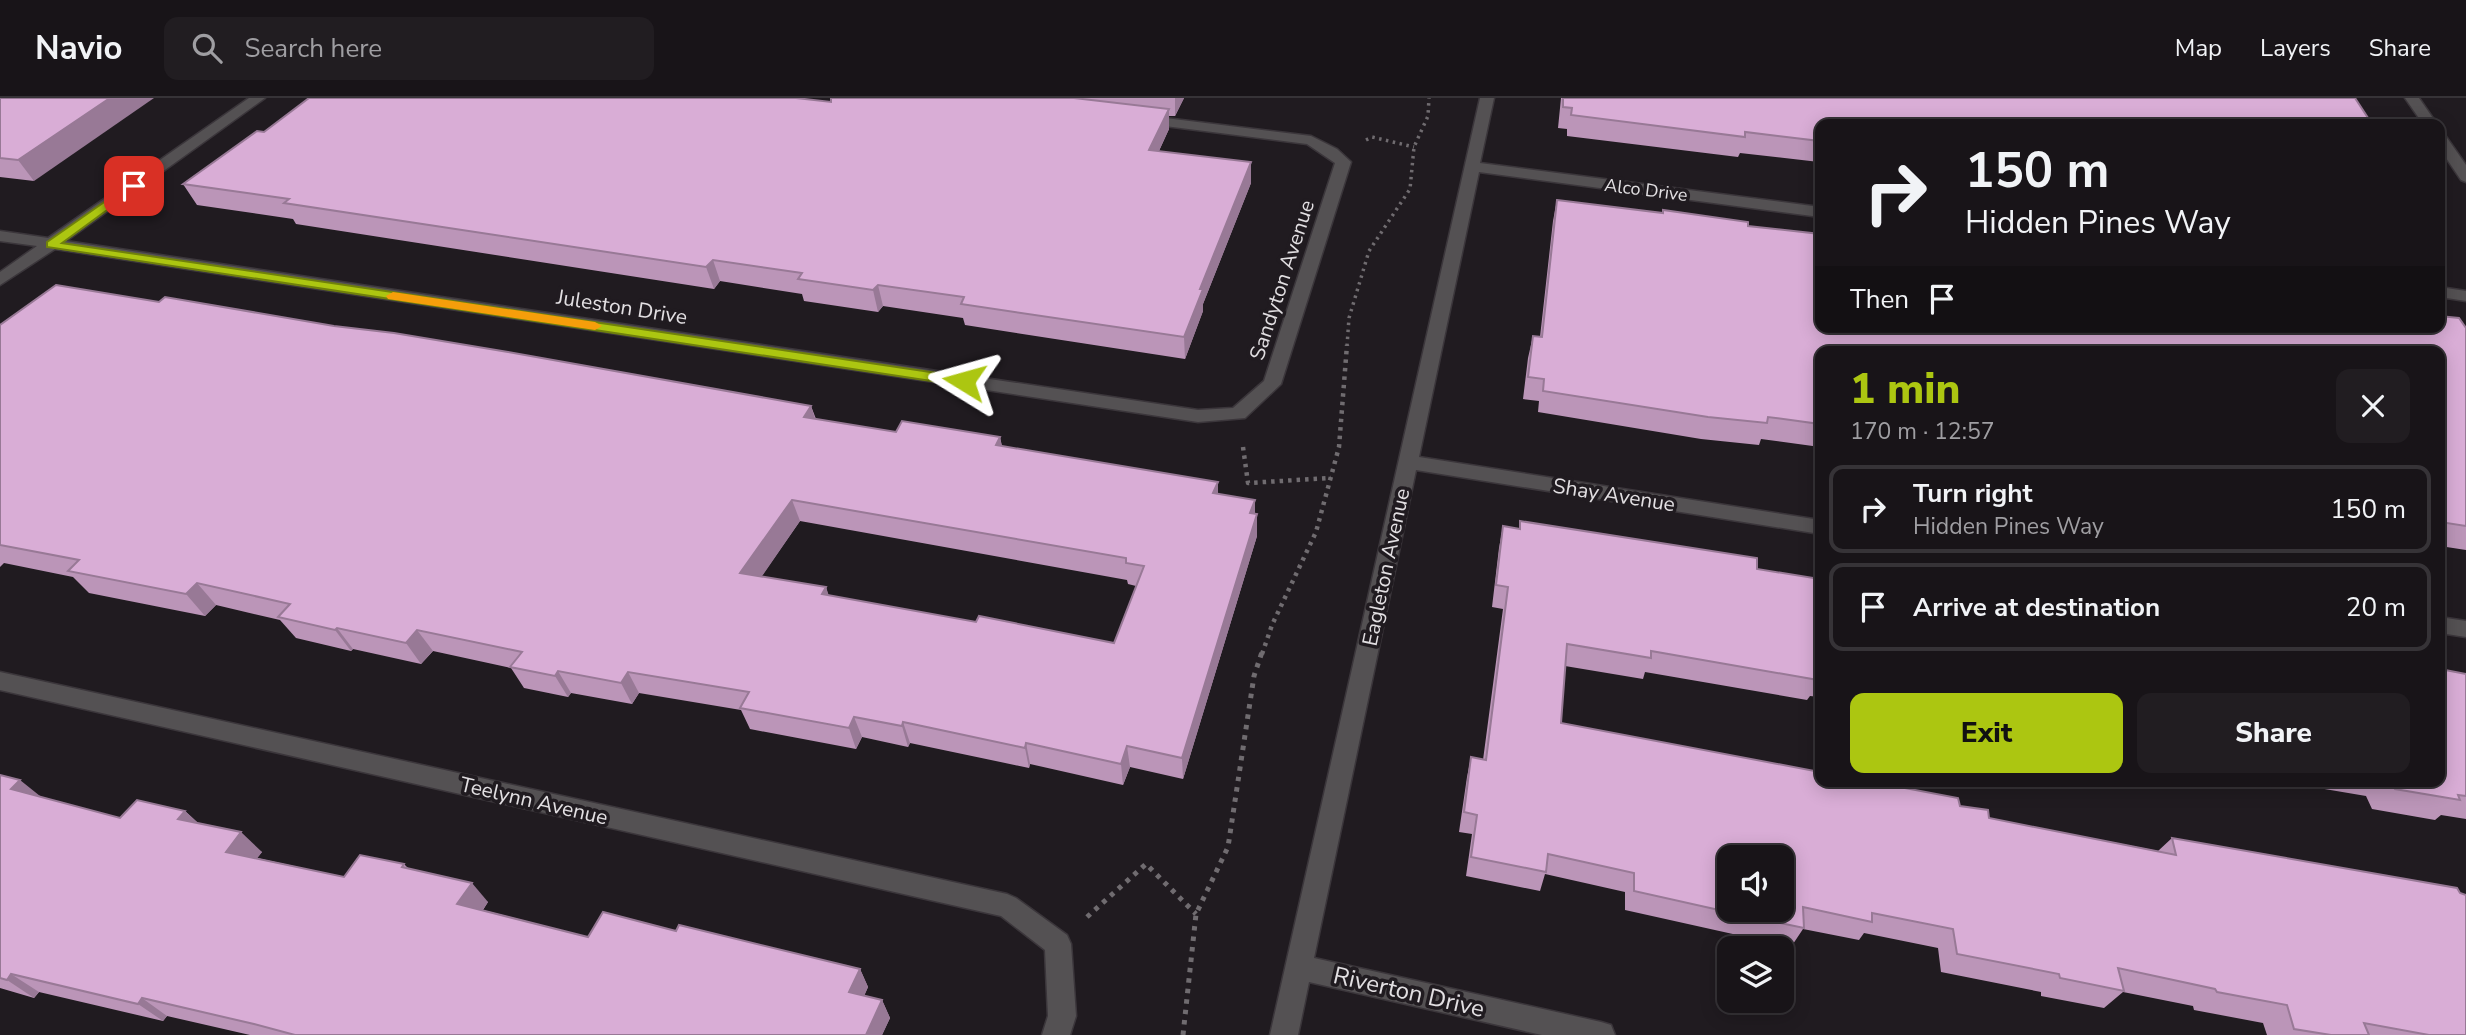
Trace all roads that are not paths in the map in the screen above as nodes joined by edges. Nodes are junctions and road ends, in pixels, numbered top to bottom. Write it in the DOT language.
graph roads {
  1 [pos="258,98"];
  2 [pos="1487,98"];
  3 [pos="2412,98"];
  4 [pos="1128,118"];
  5 [pos="2427,119"];
  6 [pos="2445,146"];
  7 [pos="1473,167"];
  8 [pos="2466,177"];
  9 [pos="1815,211"];
  10 [pos="0,236"];
  11 [pos="51,245"];
  12 [pos="0,280"];
  13 [pos="2445,293"];
  14 [pos="2466,296"];
  15 [pos="1238,414"];
  16 [pos="1408,462"];
  17 [pos="1815,526"];
  18 [pos="2445,626"];
  19 [pos="2466,629"];
  20 [pos="0,681"];
  21 [pos="1298,967"];
  22 [pos="1056,1035"];
  23 [pos="1284,1035"];
  24 [pos="1601,1035"];
  1 -- 11 [label="street"];
  2 -- 7 [label="street, Eagleton Avenue"];
  3 -- 5 [label="street"];
  4 -- 15 [label="street, Sandyton Avenue"];
  6 -- 8 [label="street"];
  7 -- 9 [label="street, Alco Drive"];
  7 -- 16 [label="street, Eagleton Avenue"];
  10 -- 11 [label="street, Juleston Drive"];
  11 -- 12 [label="street"];
  11 -- 15 [label="street, Juleston Drive"];
  13 -- 14 [label="street"];
  16 -- 17 [label="street, Shay Avenue"];
  16 -- 21 [label="street, Eagleton Avenue"];
  18 -- 19 [label="street"];
  20 -- 22 [label="street, Teelynn Avenue"];
  21 -- 23 [label="street, Eagleton Avenue"];
  21 -- 24 [label="street, Riverton Drive"];
}
